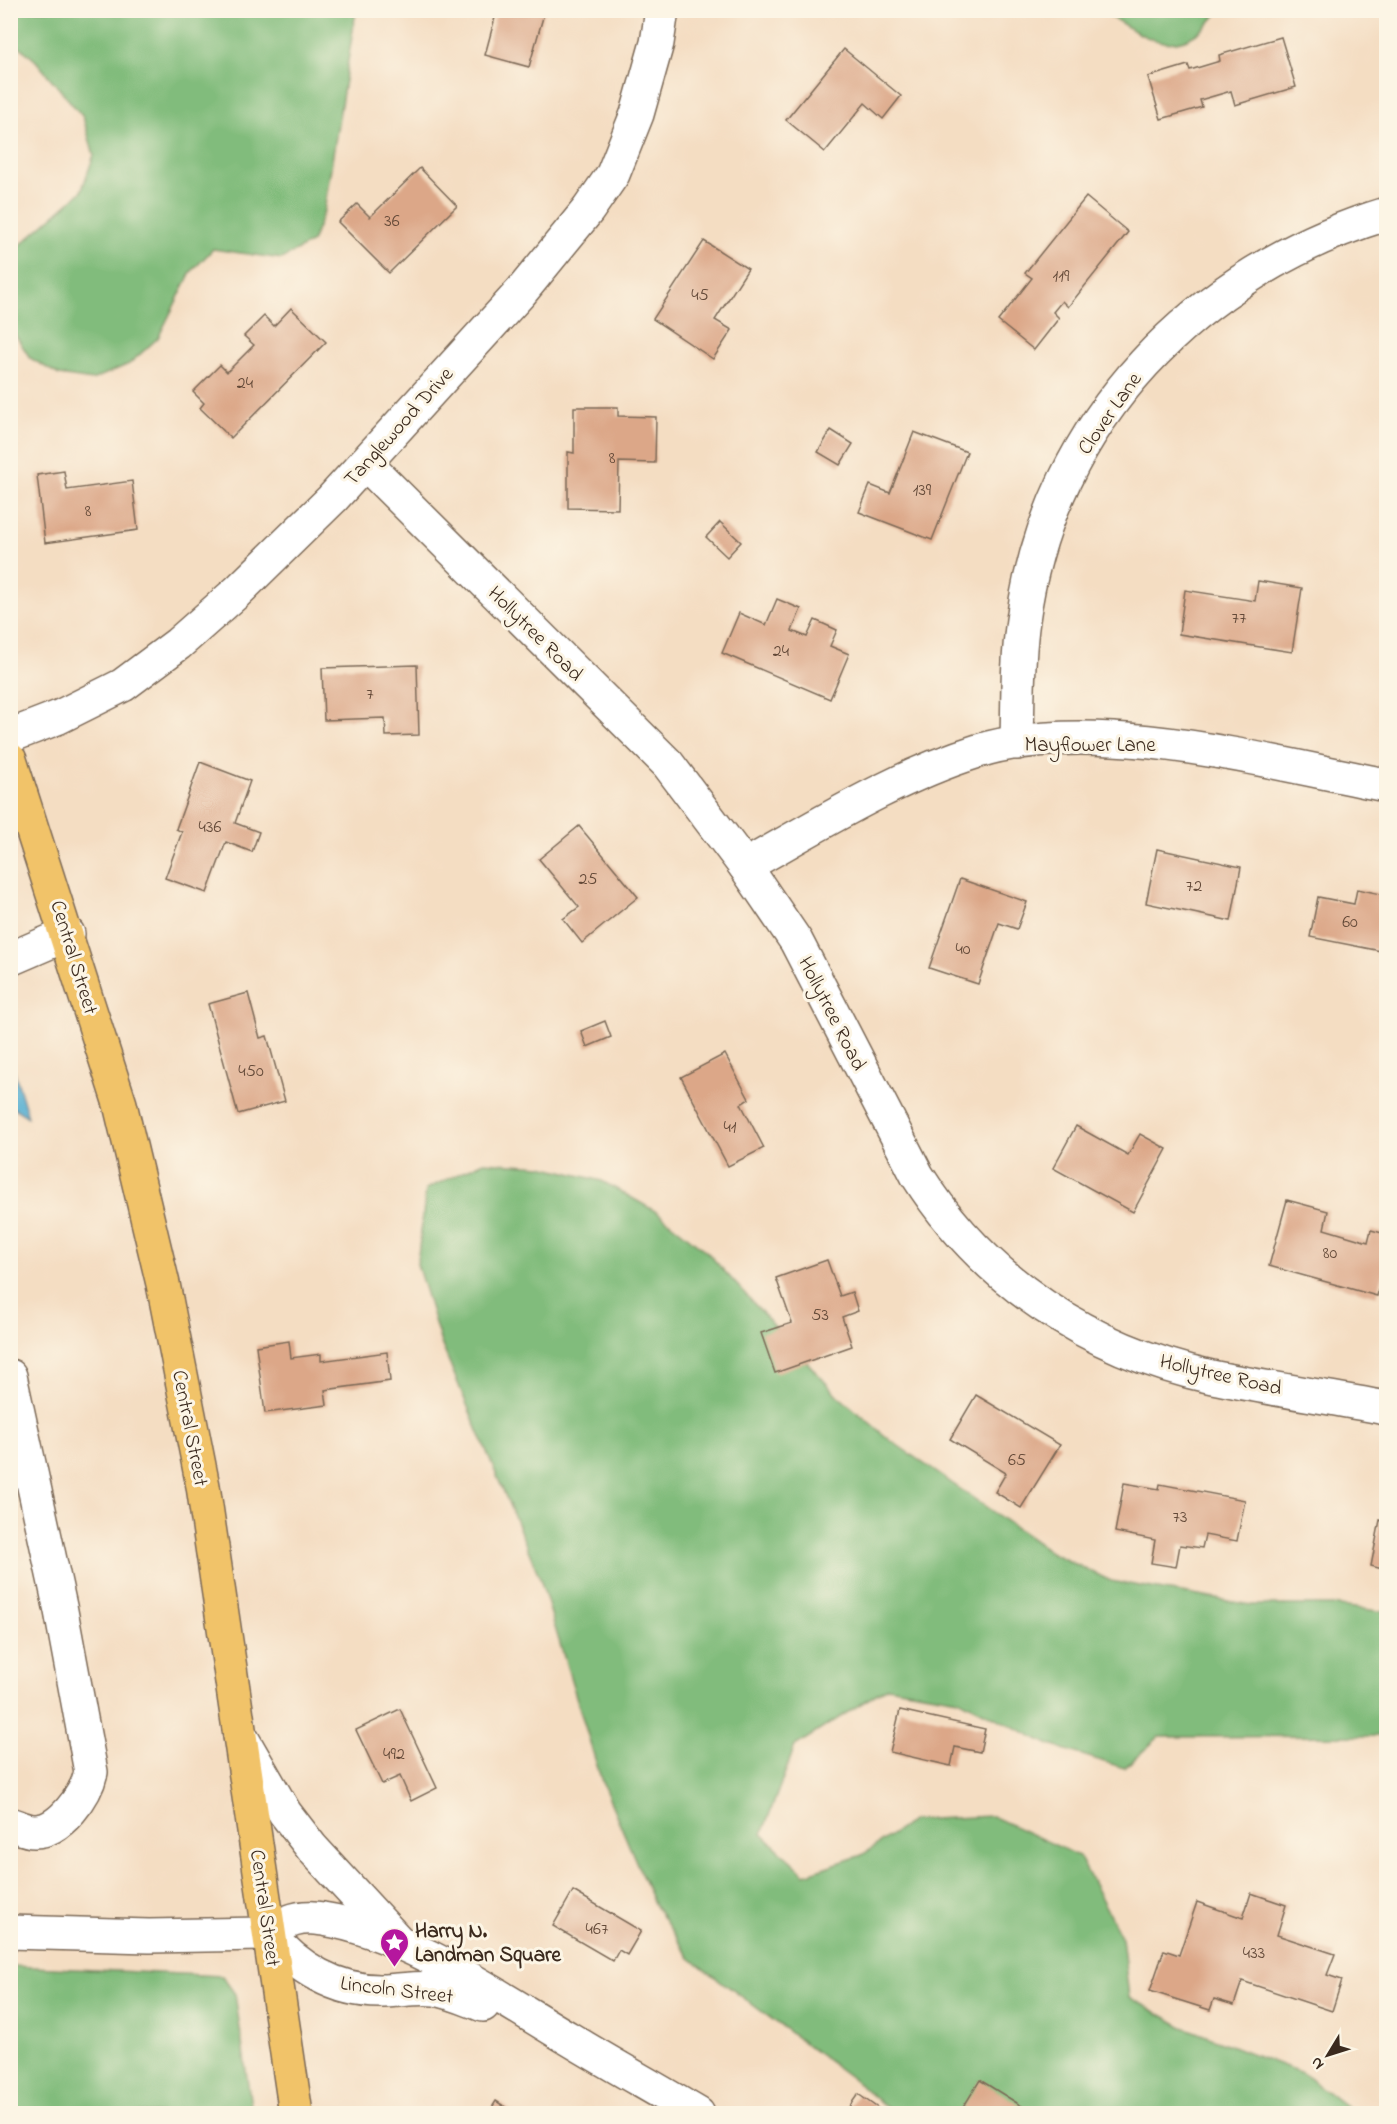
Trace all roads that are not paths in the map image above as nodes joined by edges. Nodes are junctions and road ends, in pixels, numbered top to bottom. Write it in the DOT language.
graph roads {
  1 [pos="662,10"];
  2 [pos="1386,214"];
  3 [pos="365,462"];
  4 [pos="10,736"];
  5 [pos="1017,743"];
  6 [pos="10,760"];
  7 [pos="1386,785"];
  8 [pos="745,866"];
  9 [pos="68,934"];
  10 [pos="10,959"];
  11 [pos="10,1376"];
  12 [pos="1386,1408"];
  13 [pos="240,1734"];
  14 [pos="10,1824"];
  15 [pos="10,1932"];
  16 [pos="269,1934"];
  17 [pos="400,1944"];
  18 [pos="566,2037"];
  19 [pos="296,2114"];
  20 [pos="698,2114"];
  1 -- 3 [label="street, Tanglewood Drive"];
  2 -- 5 [label="street, Clover Lane"];
  3 -- 4 [label="street, Tanglewood Drive"];
  3 -- 8 [label="street, Hollytree Road"];
  5 -- 7 [label="street, Mayflower Lane"];
  5 -- 8 [label="street, Mayflower Lane"];
  6 -- 9 [label="main road, Central Street"];
  8 -- 12 [label="street, Hollytree Road"];
  9 -- 10 [label="street"];
  9 -- 13 [label="main road, Central Street"];
  11 -- 14 [label="street"];
  13 -- 16 [label="main road, Central Street"];
  13 -- 17 [label="street, Lincoln Street"];
  15 -- 16 [label="street"];
  16 -- 17 [label="street, Lincoln Street"];
  16 -- 18 [label="street, Lincoln Street"];
  16 -- 19 [label="main road, Central Street"];
  17 -- 18 [label="street, Lincoln Street"];
  18 -- 20 [label="street, Lincoln Street"];
}
